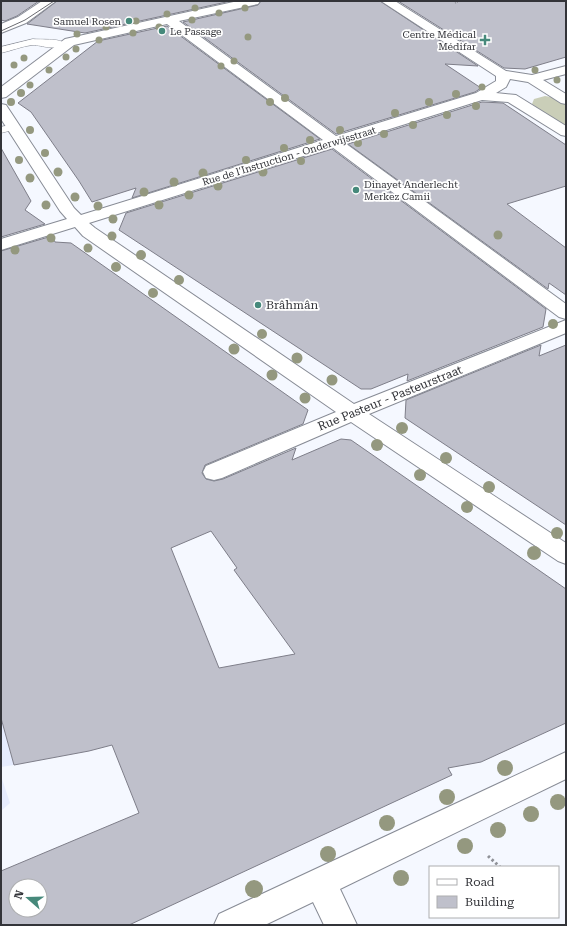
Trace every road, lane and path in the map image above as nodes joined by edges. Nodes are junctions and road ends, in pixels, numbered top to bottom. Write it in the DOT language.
graph roads {
  1 [pos="50,1"];
  2 [pos="254,1"];
  3 [pos="387,1"];
  4 [pos="460,2"];
  5 [pos="455,3"];
  6 [pos="169,20"];
  7 [pos="2,28"];
  8 [pos="24,34"];
  9 [pos="58,43"];
  10 [pos="1,47"];
  11 [pos="1,50"];
  12 [pos="566,70"];
  13 [pos="502,74"];
  14 [pos="532,80"];
  15 [pos="1,94"];
  16 [pos="481,96"];
  17 [pos="566,100"];
  18 [pos="1,108"];
  19 [pos="7,128"];
  20 [pos="566,132"];
  21 [pos="333,142"];
  22 [pos="77,221"];
  23 [pos="1,245"];
  24 [pos="566,313"];
  25 [pos="566,326"];
  26 [pos="352,413"];
  27 [pos="214,472"];
  28 [pos="566,555"];
  29 [pos="566,765"];
  30 [pos="488,856"];
  31 [pos="499,866"];
  32 [pos="320,883"];
  33 [pos="230,925"];
  34 [pos="341,925"];
  1 -- 7 [label="street"];
  2 -- 6 [label="street"];
  3 -- 13 [label="street"];
  4 -- 5 [label="path"];
  6 -- 15 [label="street"];
  6 -- 21 [label="street"];
  8 -- 10 [label="street"];
  9 -- 11 [label="street"];
  12 -- 14 [label="street"];
  13 -- 14 [label="street"];
  13 -- 16 [label="street, Rue de l'Instruction - Onderwijsstraat"];
  14 -- 17 [label="street"];
  16 -- 20 [label="street"];
  16 -- 21 [label="street, Rue de l'Instruction - Onderwijsstraat"];
  18 -- 19 [label="street"];
  19 -- 22 [label="street"];
  21 -- 22 [label="street, Rue de l'Instruction - Onderwijsstraat"];
  21 -- 24 [label="street"];
  22 -- 23 [label="street, Rue de l'Instruction - Onderwijsstraat"];
  22 -- 26 [label="street"];
  25 -- 26 [label="street, Rue Pasteur - Pasteurstraat"];
  26 -- 27 [label="street, Rue Pasteur - Pasteurstraat"];
  26 -- 28 [label="street"];
  29 -- 32 [label="street"];
  30 -- 31 [label="path"];
  32 -- 33 [label="street"];
  32 -- 34 [label="street"];
}
